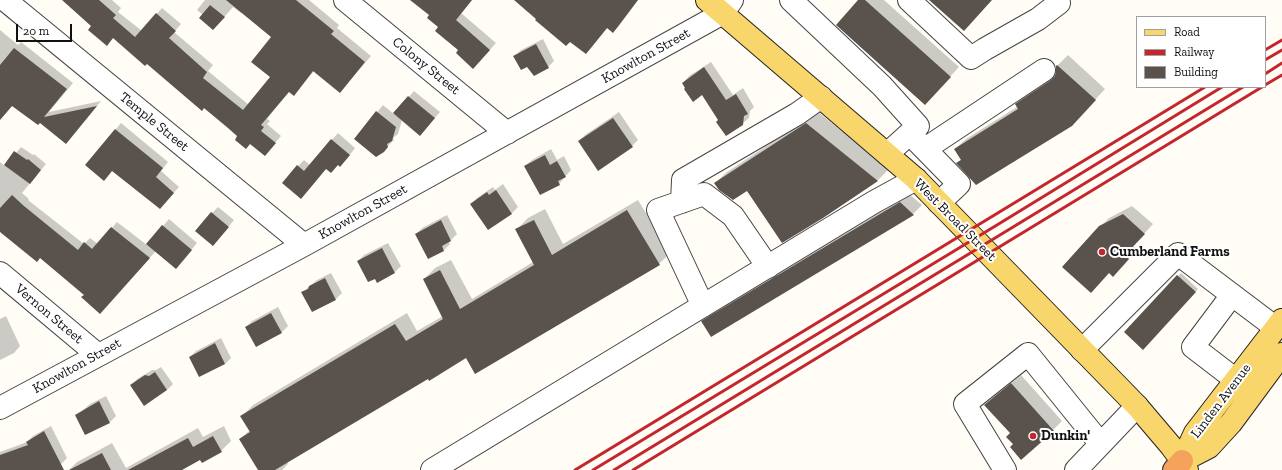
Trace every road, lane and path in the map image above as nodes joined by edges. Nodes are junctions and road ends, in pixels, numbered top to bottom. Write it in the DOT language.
graph roads {
  1 [pos="5,0"];
  2 [pos="344,0"];
  3 [pos="791,0"];
  4 [pos="909,0"];
  5 [pos="1059,3"];
  6 [pos="721,4"];
  7 [pos="1044,70"];
  8 [pos="821,97"];
  9 [pos="507,133"];
  10 [pos="910,134"];
  11 [pos="925,149"];
  12 [pos="886,154"];
  13 [pos="916,179"];
  14 [pos="682,202"];
  15 [pos="939,203"];
  16 [pos="304,245"];
  17 [pos="768,267"];
  18 [pos="0,273"];
  19 [pos="1232,295"];
  20 [pos="703,306"];
  21 [pos="1279,324"];
  22 [pos="1082,350"];
  23 [pos="1282,354"];
  24 [pos="98,355"];
  25 [pos="1236,380"];
  26 [pos="1137,406"];
  27 [pos="0,408"];
  28 [pos="1100,443"];
  29 [pos="1185,468"];
  30 [pos="432,470"];
  31 [pos="1005,470"];
  32 [pos="1076,470"];
  1 -- 16 [label="street, Temple Street"];
  2 -- 9 [label="street, Colony Street"];
  3 -- 10 [label="street"];
  4 -- 5 [label="street"];
  6 -- 8 [label="main road, West Broad Street"];
  6 -- 9 [label="street, Knowlton Street"];
  7 -- 11 [label="street"];
  8 -- 12 [label="main road, West Broad Street"];
  8 -- 14 [label="street"];
  9 -- 16 [label="street, Knowlton Street"];
  10 -- 11 [label="street"];
  10 -- 12 [label="street"];
  11 -- 15 [label="street"];
  12 -- 13 [label="main road, West Broad Street"];
  13 -- 15 [label="main road, West Broad Street"];
  13 -- 17 [label="street"];
  14 -- 17 [label="street"];
  14 -- 20 [label="street"];
  15 -- 22 [label="main road, West Broad Street"];
  16 -- 24 [label="street, Knowlton Street"];
  17 -- 20 [label="street"];
  18 -- 24 [label="street, Vernon Street"];
  19 -- 21 [label="street"];
  19 -- 22 [label="street"];
  19 -- 25 [label="street"];
  20 -- 30 [label="street"];
  21 -- 25 [label="main road, Linden Avenue"];
  22 -- 26 [label="main road, West Broad Street"];
  23 -- 29 [label="main road, Linden Avenue"];
  24 -- 27 [label="street, Knowlton Street"];
  25 -- 29 [label="main road, Linden Avenue"];
  26 -- 28 [label="street"];
  26 -- 29 [label="main road, West Broad Street"];
  28 -- 31 [label="street"];
  28 -- 32 [label="street"];
}
